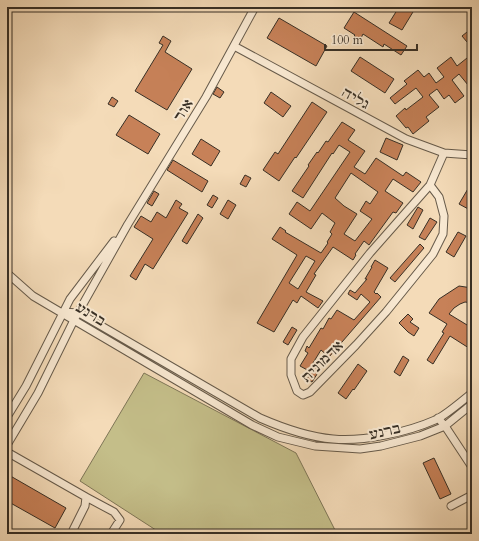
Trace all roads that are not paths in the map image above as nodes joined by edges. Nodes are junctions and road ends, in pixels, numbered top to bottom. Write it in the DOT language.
graph roads {
  1 [pos="255,7"];
  2 [pos="234,46"];
  3 [pos="444,154"];
  4 [pos="472,156"];
  5 [pos="430,185"];
  6 [pos="128,224"];
  7 [pos="7,273"];
  8 [pos="33,296"];
  9 [pos="62,312"];
  10 [pos="79,313"];
  11 [pos="74,320"];
  12 [pos="55,326"];
  13 [pos="472,393"];
  14 [pos="472,404"];
  15 [pos="7,417"];
  16 [pos="438,418"];
  17 [pos="445,426"];
  18 [pos="290,430"];
  19 [pos="289,440"];
  20 [pos="7,445"];
  21 [pos="7,452"];
  22 [pos="472,466"];
  23 [pos="472,494"];
  24 [pos="86,497"];
  25 [pos="451,506"];
  26 [pos="73,530"];
  27 [pos="111,534"];
  1 -- 2 [label="street, אור"];
  2 -- 3 [label="street, גליה"];
  2 -- 6 [label="street, אור"];
  3 -- 4 [label="street, גליה"];
  3 -- 5 [label="street, אדמונית"];
  5 -- 5 [label="street, אדמונית"];
  6 -- 9 [label="street"];
  6 -- 10 [label="street"];
  7 -- 8 [label="street"];
  8 -- 9 [label="street"];
  8 -- 12 [label="street"];
  9 -- 10 [label="street, ברנע"];
  9 -- 11 [label="street, ברנע"];
  9 -- 12 [label="street"];
  10 -- 11 [label="street"];
  10 -- 18 [label="street, ברנע"];
  11 -- 19 [label="street, ברנע"];
  11 -- 20 [label="street"];
  12 -- 15 [label="street"];
  13 -- 16 [label="street, ברנע"];
  14 -- 17 [label="street, ברנע"];
  16 -- 17 [label="street"];
  16 -- 18 [label="street, ברנע"];
  17 -- 19 [label="street, ברנע"];
  17 -- 22 [label="street"];
  18 -- 19 [label="street"];
  21 -- 24 [label="street"];
  23 -- 25 [label="street"];
  24 -- 26 [label="street"];
  24 -- 27 [label="street"];
}
